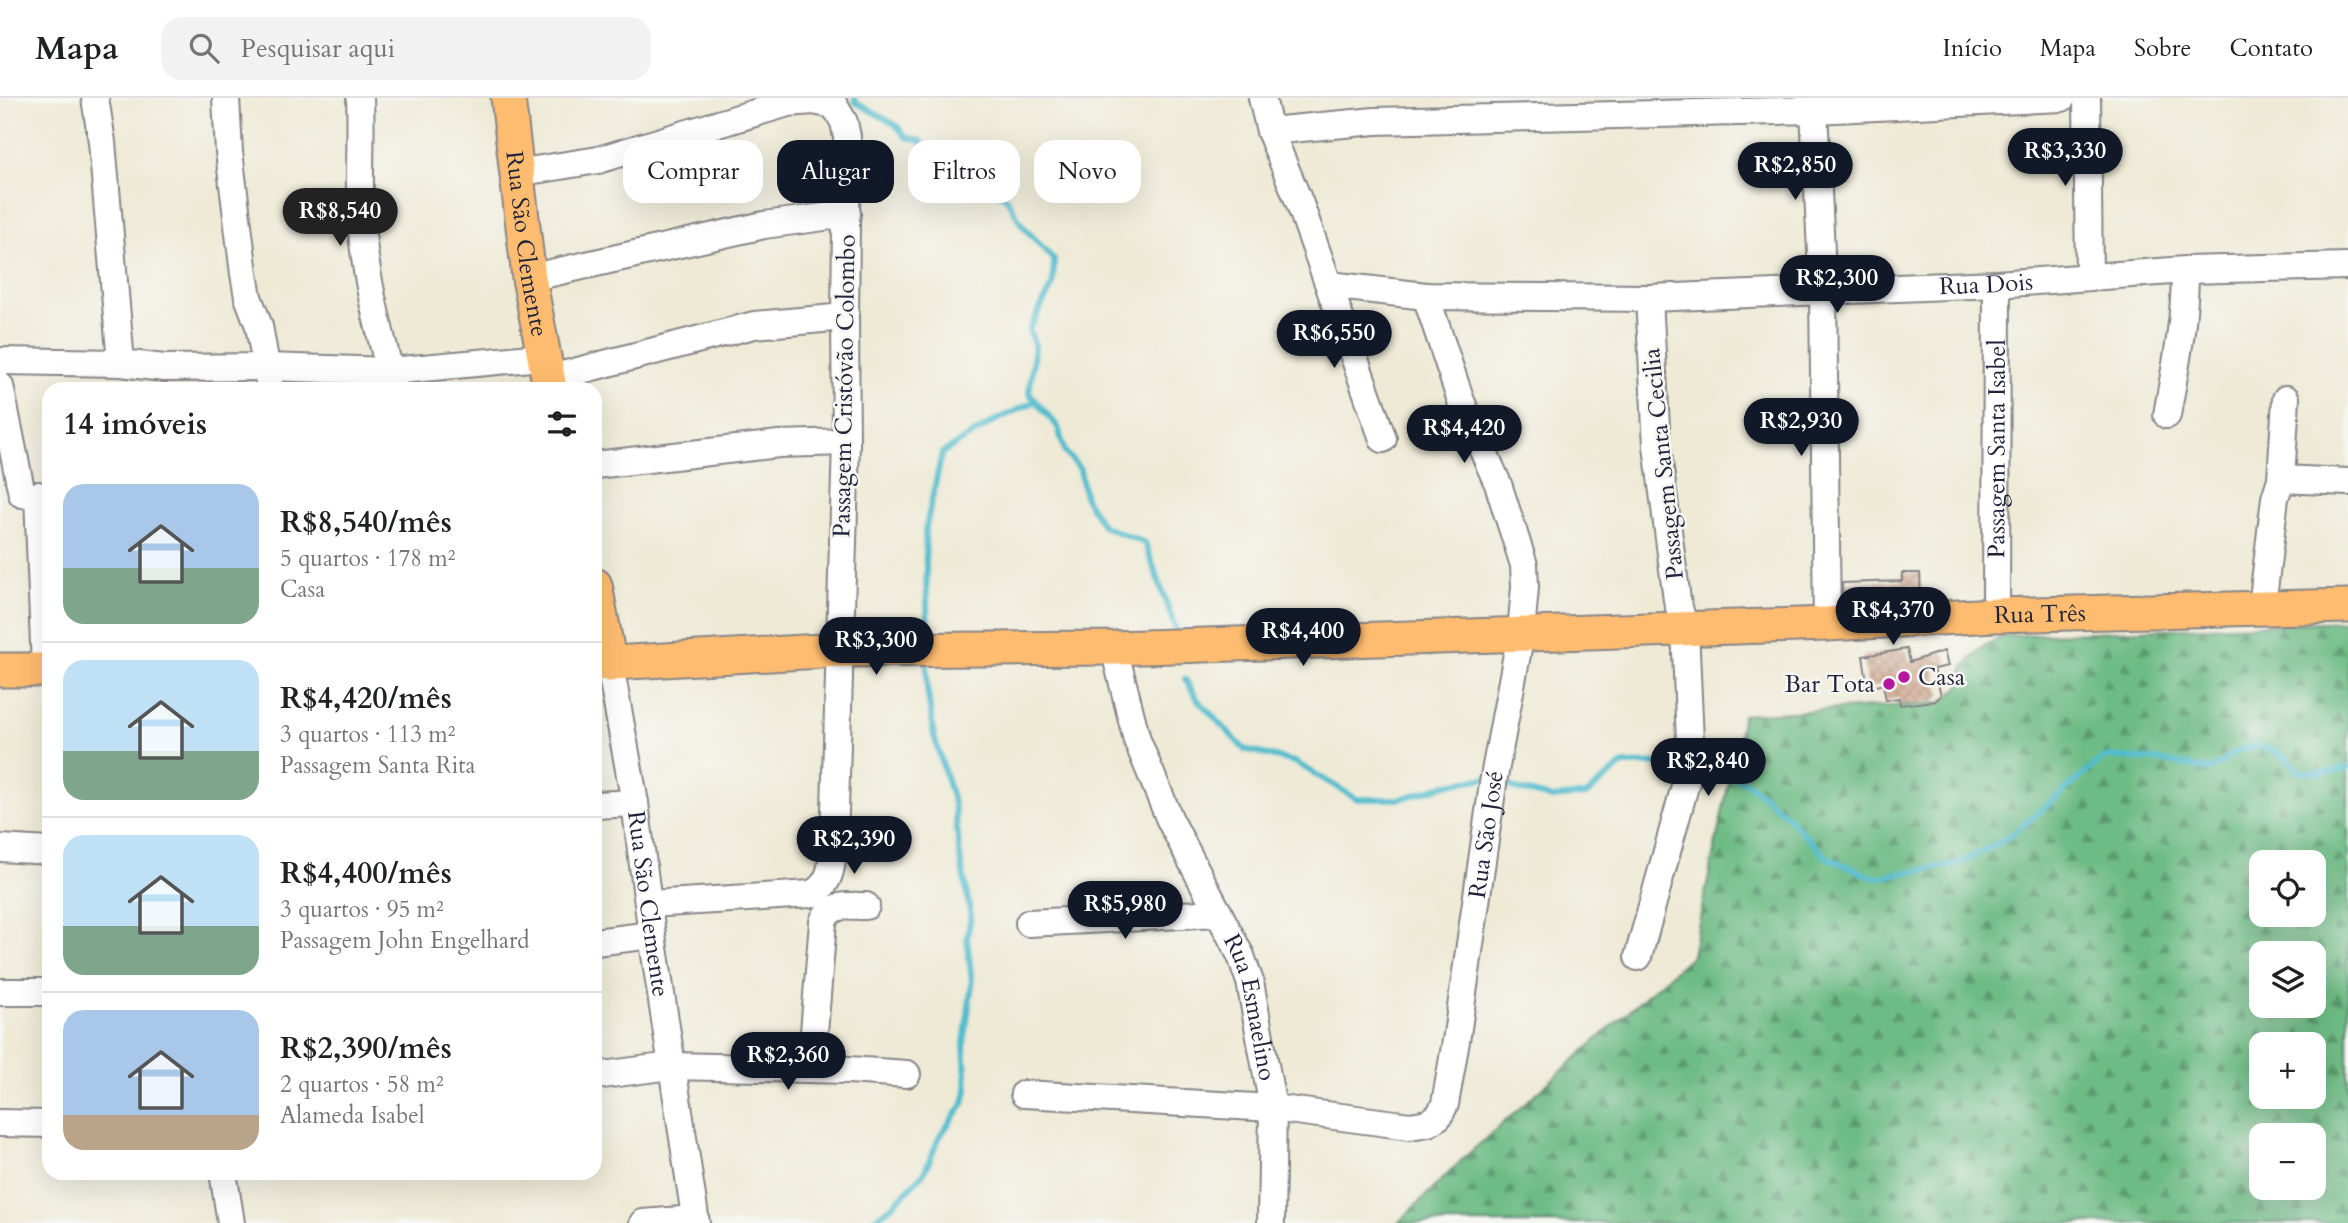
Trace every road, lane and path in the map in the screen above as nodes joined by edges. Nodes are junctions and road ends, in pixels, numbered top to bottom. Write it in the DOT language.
graph roads {
  1 [pos="95,98"];
  2 [pos="226,98"];
  3 [pos="360,98"];
  4 [pos="508,98"];
  5 [pos="1262,98"];
  6 [pos="2063,98"];
  7 [pos="2087,98"];
  8 [pos="1814,110"];
  9 [pos="1270,131"];
  10 [pos="516,173"];
  11 [pos="846,214"];
  12 [pos="2348,266"];
  13 [pos="2185,270"];
  14 [pos="2090,277"];
  15 [pos="529,278"];
  16 [pos="1997,284"];
  17 [pos="1329,285"];
  18 [pos="1823,292"];
  19 [pos="1426,296"];
  20 [pos="1648,298"];
  21 [pos="845,317"];
  22 [pos="0,361"];
  23 [pos="121,363"];
  24 [pos="546,375"];
  25 [pos="165,378"];
  26 [pos="268,378"];
  27 [pos="393,380"];
  28 [pos="0,386"];
  29 [pos="2286,399"];
  30 [pos="2167,415"];
  31 [pos="1383,439"];
  32 [pos="846,442"];
  33 [pos="602,464"];
  34 [pos="2281,479"];
  35 [pos="2348,482"];
  36 [pos="27,495"];
  37 [pos="2348,606"];
  38 [pos="2262,607"];
  39 [pos="1996,615"];
  40 [pos="1827,624"];
  41 [pos="42,626"];
  42 [pos="1685,629"];
  43 [pos="1521,633"];
  44 [pos="1114,648"];
  45 [pos="839,650"];
  46 [pos="603,664"];
  47 [pos="0,670"];
  48 [pos="42,670"];
  49 [pos="635,803"];
  50 [pos="602,805"];
  51 [pos="0,848"];
  52 [pos="42,851"];
  53 [pos="649,904"];
  54 [pos="866,906"];
  55 [pos="1219,913"];
  56 [pos="1029,922"];
  57 [pos="652,936"];
  58 [pos="602,941"];
  59 [pos="1638,957"];
  60 [pos="0,992"];
  61 [pos="42,992"];
  62 [pos="671,1066"];
  63 [pos="811,1069"];
  64 [pos="907,1074"];
  65 [pos="602,1075"];
  66 [pos="1024,1094"];
  67 [pos="1273,1108"];
  68 [pos="0,1123"];
  69 [pos="42,1124"];
  70 [pos="224,1180"];
  71 [pos="696,1221"];
  72 [pos="230,1223"];
  73 [pos="643,1223"];
  74 [pos="1271,1223"];
  1 -- 23 [label="street"];
  2 -- 26 [label="street"];
  3 -- 27 [label="street"];
  4 -- 10 [label="main road, Rua São Clemente"];
  5 -- 9 [label="street"];
  6 -- 8 [label="street"];
  7 -- 14 [label="street"];
  8 -- 9 [label="street"];
  8 -- 18 [label="street"];
  9 -- 17 [label="street"];
  10 -- 11 [label="street, Passagem Cristóvão Colombo"];
  10 -- 15 [label="main road, Rua São Clemente"];
  11 -- 15 [label="street"];
  11 -- 21 [label="street, Passagem Cristóvão Colombo"];
  12 -- 13 [label="street, Rua Dois"];
  13 -- 14 [label="street, Rua Dois"];
  13 -- 30 [label="street"];
  14 -- 16 [label="street, Rua Dois"];
  15 -- 24 [label="main road, Rua São Clemente"];
  16 -- 18 [label="street, Rua Dois"];
  16 -- 39 [label="street, Passagem Santa Isabel"];
  17 -- 19 [label="street, Rua Dois"];
  17 -- 31 [label="street"];
  18 -- 20 [label="street, Rua Dois"];
  18 -- 40 [label="street"];
  19 -- 20 [label="street, Rua Dois"];
  19 -- 43 [label="street, Rua São José"];
  20 -- 42 [label="street, Passagem Santa Cecilia"];
  21 -- 24 [label="street"];
  21 -- 32 [label="street, Passagem Cristóvão Colombo"];
  22 -- 23 [label="street"];
  23 -- 25 [label="street"];
  24 -- 27 [label="street"];
  25 -- 26 [label="street"];
  26 -- 27 [label="street"];
  28 -- 36 [label="street"];
  29 -- 34 [label="street"];
  32 -- 33 [label="street"];
  32 -- 45 [label="street, Passagem Cristóvão Colombo"];
  34 -- 35 [label="street"];
  34 -- 38 [label="street"];
  36 -- 41 [label="street"];
  37 -- 38 [label="main road, Rua Três"];
  38 -- 39 [label="main road, Rua Três"];
  39 -- 40 [label="main road, Rua Três"];
  40 -- 42 [label="main road, Rua Três"];
  42 -- 43 [label="main road, Rua Três"];
  42 -- 59 [label="street, Passagem Santa Cecilia"];
  43 -- 44 [label="main road, Rua Três"];
  43 -- 67 [label="street, Rua São José"];
  44 -- 45 [label="main road, Rua Três"];
  44 -- 55 [label="street, Rua Esmaelino"];
  45 -- 46 [label="main road, Rua Três"];
  45 -- 53 [label="street, Passagem Cristóvão Colombo"];
  46 -- 49 [label="street, Rua São Clemente"];
  47 -- 48 [label="main road"];
  49 -- 50 [label="street"];
  49 -- 53 [label="street, Rua São Clemente"];
  51 -- 52 [label="street"];
  53 -- 57 [label="street, Rua São Clemente"];
  54 -- 63 [label="street"];
  55 -- 56 [label="street"];
  55 -- 67 [label="street, Rua Esmaelino"];
  57 -- 58 [label="street"];
  57 -- 62 [label="street, Rua São Clemente"];
  60 -- 61 [label="street"];
  62 -- 63 [label="street"];
  62 -- 65 [label="street"];
  62 -- 71 [label="street, Rua São Clemente"];
  63 -- 64 [label="street"];
  66 -- 67 [label="street"];
  67 -- 74 [label="street, Rua Esmaelino"];
  68 -- 69 [label="street"];
  70 -- 72 [label="street"];
  71 -- 73 [label="street"];
}
